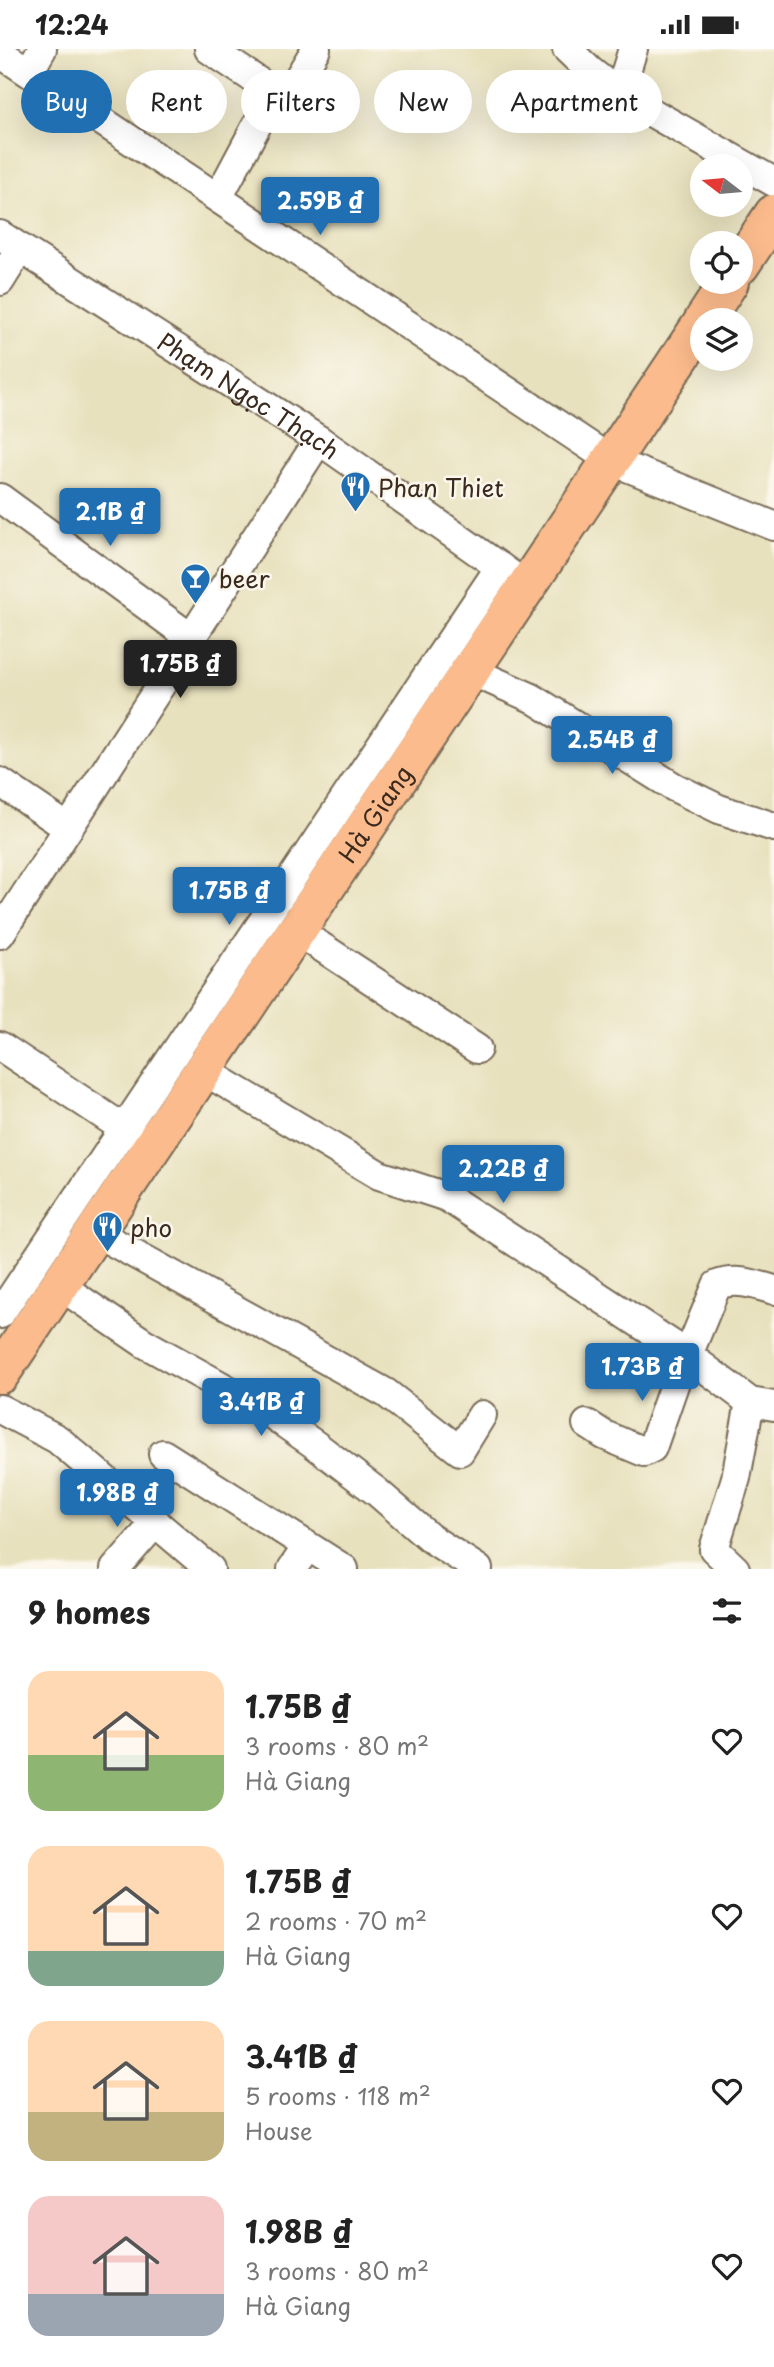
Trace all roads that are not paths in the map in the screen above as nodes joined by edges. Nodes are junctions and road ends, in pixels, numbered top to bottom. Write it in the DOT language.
graph roads {
  1 [pos="209,49"];
  2 [pos="316,49"];
  3 [pos="567,49"];
  4 [pos="633,49"];
  5 [pos="0,53"];
  6 [pos="35,61"];
  7 [pos="242,70"];
  8 [pos="303,70"];
  9 [pos="589,70"];
  10 [pos="626,70"];
  11 [pos="662,118"];
  12 [pos="253,133"];
  13 [pos="774,182"];
  14 [pos="218,198"];
  15 [pos="772,219"];
  16 [pos="10,242"];
  17 [pos="753,246"];
  18 [pos="0,281"];
  19 [pos="690,342"];
  20 [pos="319,440"];
  21 [pos="612,461"];
  22 [pos="0,498"];
  23 [pos="774,526"];
  24 [pos="514,577"];
  25 [pos="191,638"];
  26 [pos="471,671"];
  27 [pos="0,782"];
  28 [pos="774,827"];
  29 [pos="68,828"];
  30 [pos="297,931"];
  31 [pos="0,934"];
  32 [pos="0,1047"];
  33 [pos="477,1049"];
  34 [pos="203,1070"];
  35 [pos="137,1138"];
  36 [pos="95,1232"];
  37 [pos="59,1285"];
  38 [pos="774,1290"];
  39 [pos="0,1314"];
  40 [pos="686,1354"];
  41 [pos="0,1374"];
  42 [pos="762,1404"];
  43 [pos="0,1409"];
  44 [pos="482,1415"];
  45 [pos="587,1424"];
  46 [pos="163,1454"];
  47 [pos="156,1522"];
  48 [pos="299,1558"];
  49 [pos="708,1559"];
  50 [pos="115,1569"];
  51 [pos="210,1569"];
  52 [pos="344,1569"];
  53 [pos="478,1569"];
  54 [pos="735,1569"];
  1 -- 7 [label="street"];
  2 -- 8 [label="street"];
  3 -- 9 [label="street"];
  4 -- 10 [label="street"];
  5 -- 6 [label="street"];
  6 -- 14 [label="street"];
  11 -- 13 [label="street"];
  12 -- 14 [label="street"];
  14 -- 21 [label="street"];
  15 -- 17 [label="highway"];
  16 -- 18 [label="street"];
  16 -- 20 [label="street, Phạm Ngọc Thạch"];
  19 -- 21 [label="highway, Hà Giang"];
  20 -- 24 [label="street, Phạm Ngọc Thạch"];
  20 -- 25 [label="street"];
  21 -- 23 [label="street"];
  21 -- 24 [label="highway, Hà Giang"];
  22 -- 25 [label="street"];
  24 -- 26 [label="highway, Hà Giang"];
  24 -- 35 [label="street, Hà Giang"];
  25 -- 29 [label="street"];
  26 -- 28 [label="street"];
  26 -- 30 [label="highway, Hà Giang"];
  27 -- 29 [label="street"];
  29 -- 31 [label="street"];
  30 -- 33 [label="street"];
  30 -- 34 [label="highway, Hà Giang"];
  32 -- 35 [label="street"];
  34 -- 35 [label="highway, Hà Giang"];
  34 -- 40 [label="street"];
  35 -- 36 [label="highway, Hà Giang"];
  35 -- 39 [label="street, Hà Giang"];
  36 -- 37 [label="highway, Hà Giang"];
  36 -- 44 [label="street"];
  37 -- 41 [label="highway, Hà Giang"];
  37 -- 53 [label="street"];
  38 -- 40 [label="street"];
  40 -- 42 [label="street"];
  40 -- 45 [label="street"];
  42 -- 49 [label="street"];
  43 -- 47 [label="street"];
  46 -- 48 [label="street"];
  47 -- 50 [label="street"];
  47 -- 51 [label="street"];
  48 -- 52 [label="street"];
  49 -- 54 [label="street"];
}
